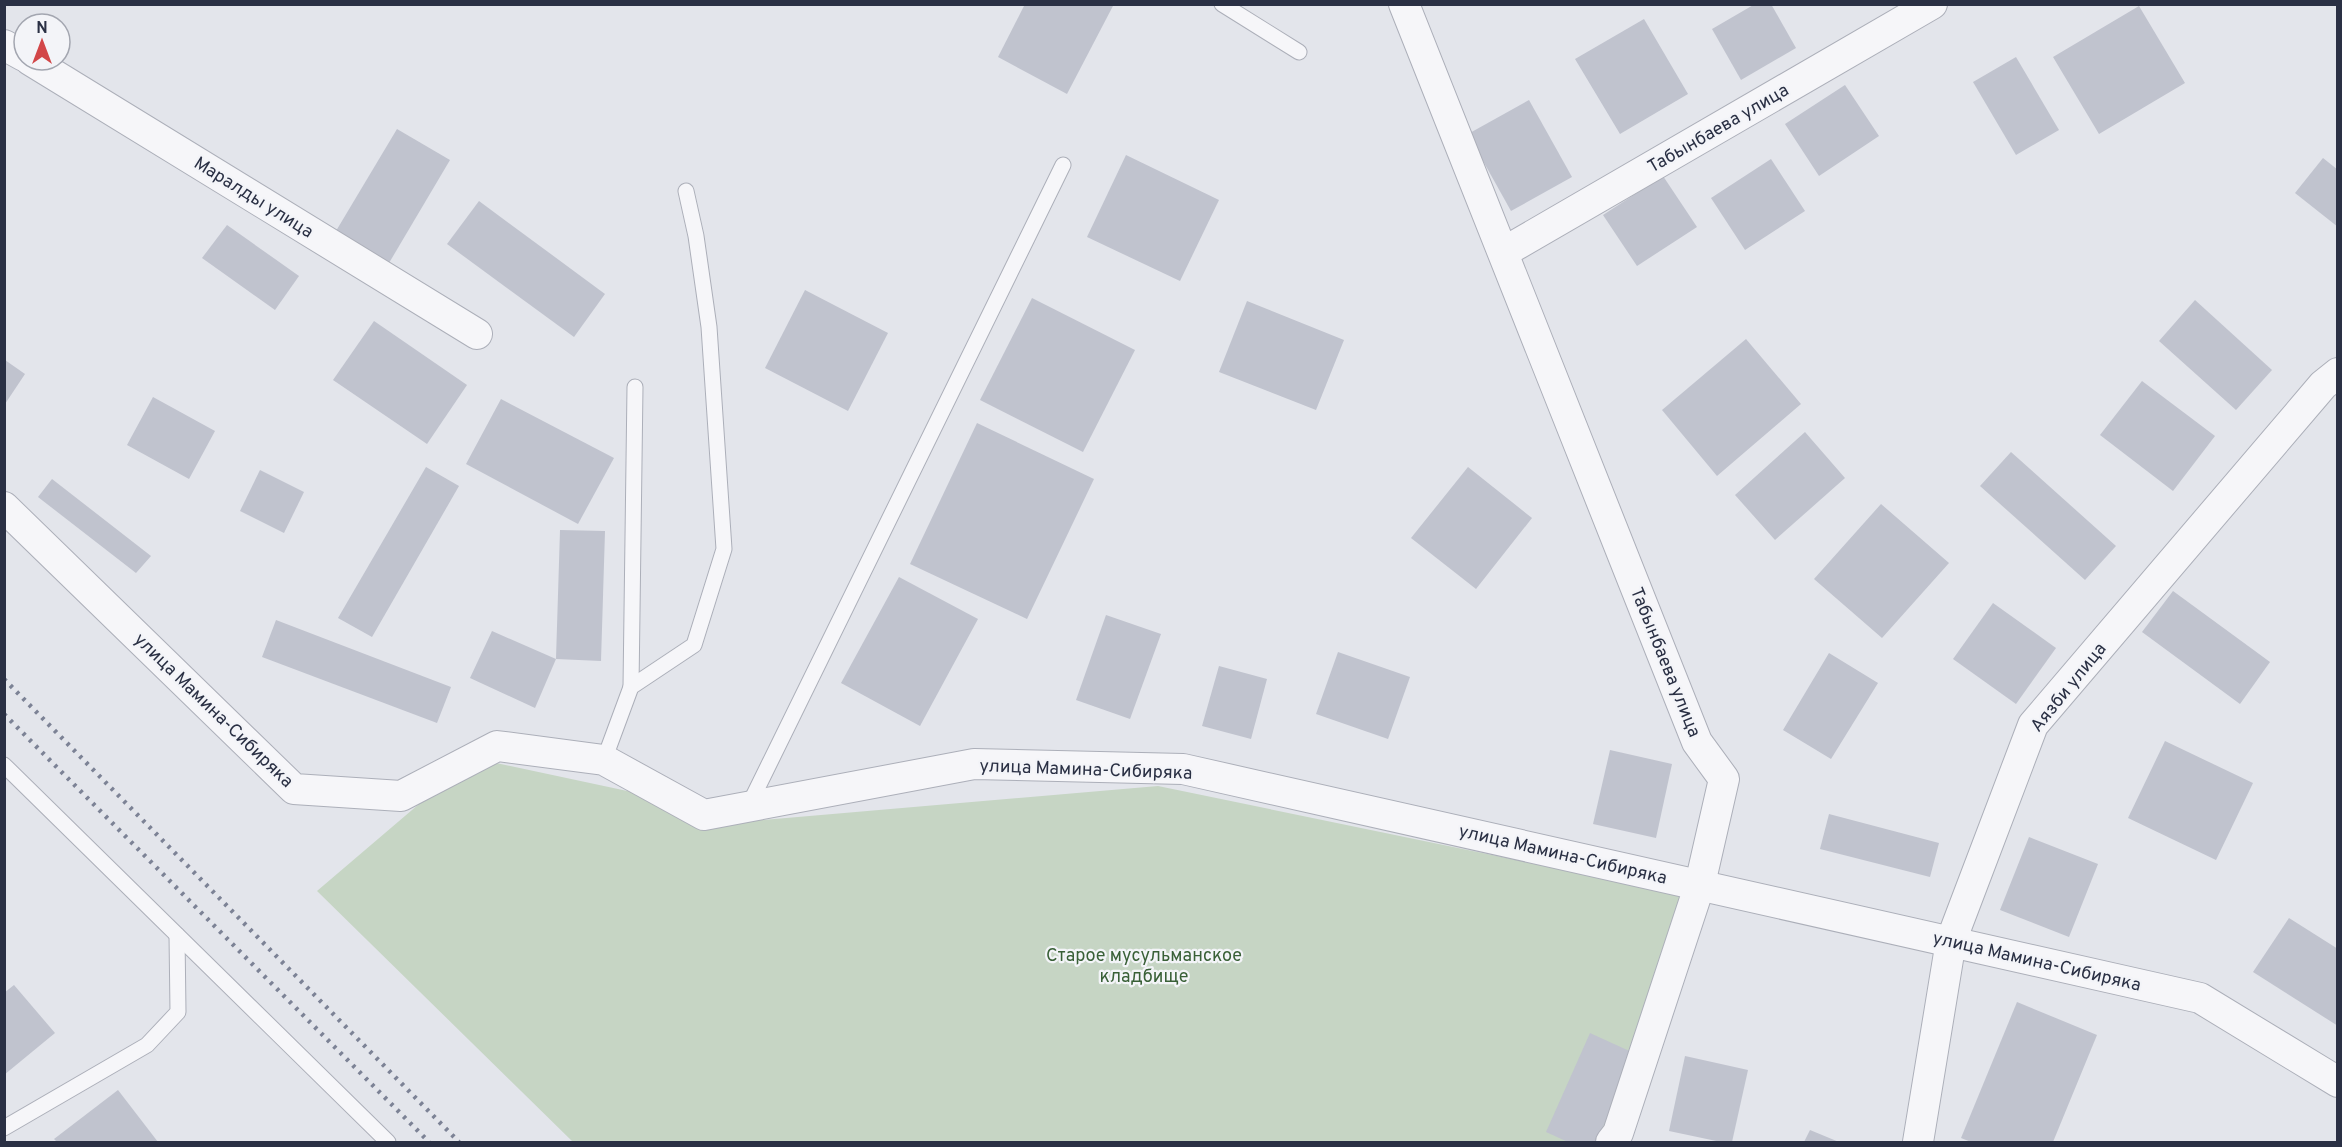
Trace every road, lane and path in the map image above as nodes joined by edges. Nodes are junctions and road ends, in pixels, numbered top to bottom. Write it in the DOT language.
graph roads {
  1 [pos="1222,4"];
  2 [pos="1404,4"];
  3 [pos="1932,4"];
  4 [pos="1299,52"];
  5 [pos="50,72"];
  6 [pos="1063,165"];
  7 [pos="686,191"];
  8 [pos="1504,252"];
  9 [pos="477,334"];
  10 [pos="2337,373"];
  11 [pos="635,387"];
  12 [pos="4,507"];
  13 [pos="631,687"];
  14 [pos="604,760"];
  15 [pos="4,765"];
  16 [pos="748,807"];
  17 [pos="1700,884"];
  18 [pos="177,935"];
  19 [pos="1951,941"];
  20 [pos="2337,1082"];
  21 [pos="4,1128"];
  22 [pos="388,1143"];
  23 [pos="1611,1143"];
  24 [pos="1918,1143"];
  1 -- 4 [label="lane"];
  2 -- 8 [label="street, Табынбаева улица"];
  3 -- 8 [label="street, Табынбаева улица"];
  5 -- 9 [label="street, Маралды улица"];
  6 -- 16 [label="lane"];
  7 -- 13 [label="lane"];
  8 -- 17 [label="street, Табынбаева улица"];
  10 -- 19 [label="street, Аязби улица"];
  11 -- 13 [label="lane"];
  12 -- 14 [label="street, улица Мамина-Сибиряка"];
  13 -- 14 [label="lane"];
  14 -- 16 [label="street, улица Мамина-Сибиряка"];
  15 -- 18 [label="lane"];
  16 -- 17 [label="street, улица Мамина-Сибиряка"];
  17 -- 19 [label="street, улица Мамина-Сибиряка"];
  17 -- 23 [label="street, Табынбаева улица"];
  18 -- 21 [label="lane"];
  18 -- 22 [label="lane"];
  19 -- 20 [label="street, улица Мамина-Сибиряка"];
  19 -- 24 [label="street, Аязби улица"];
}
